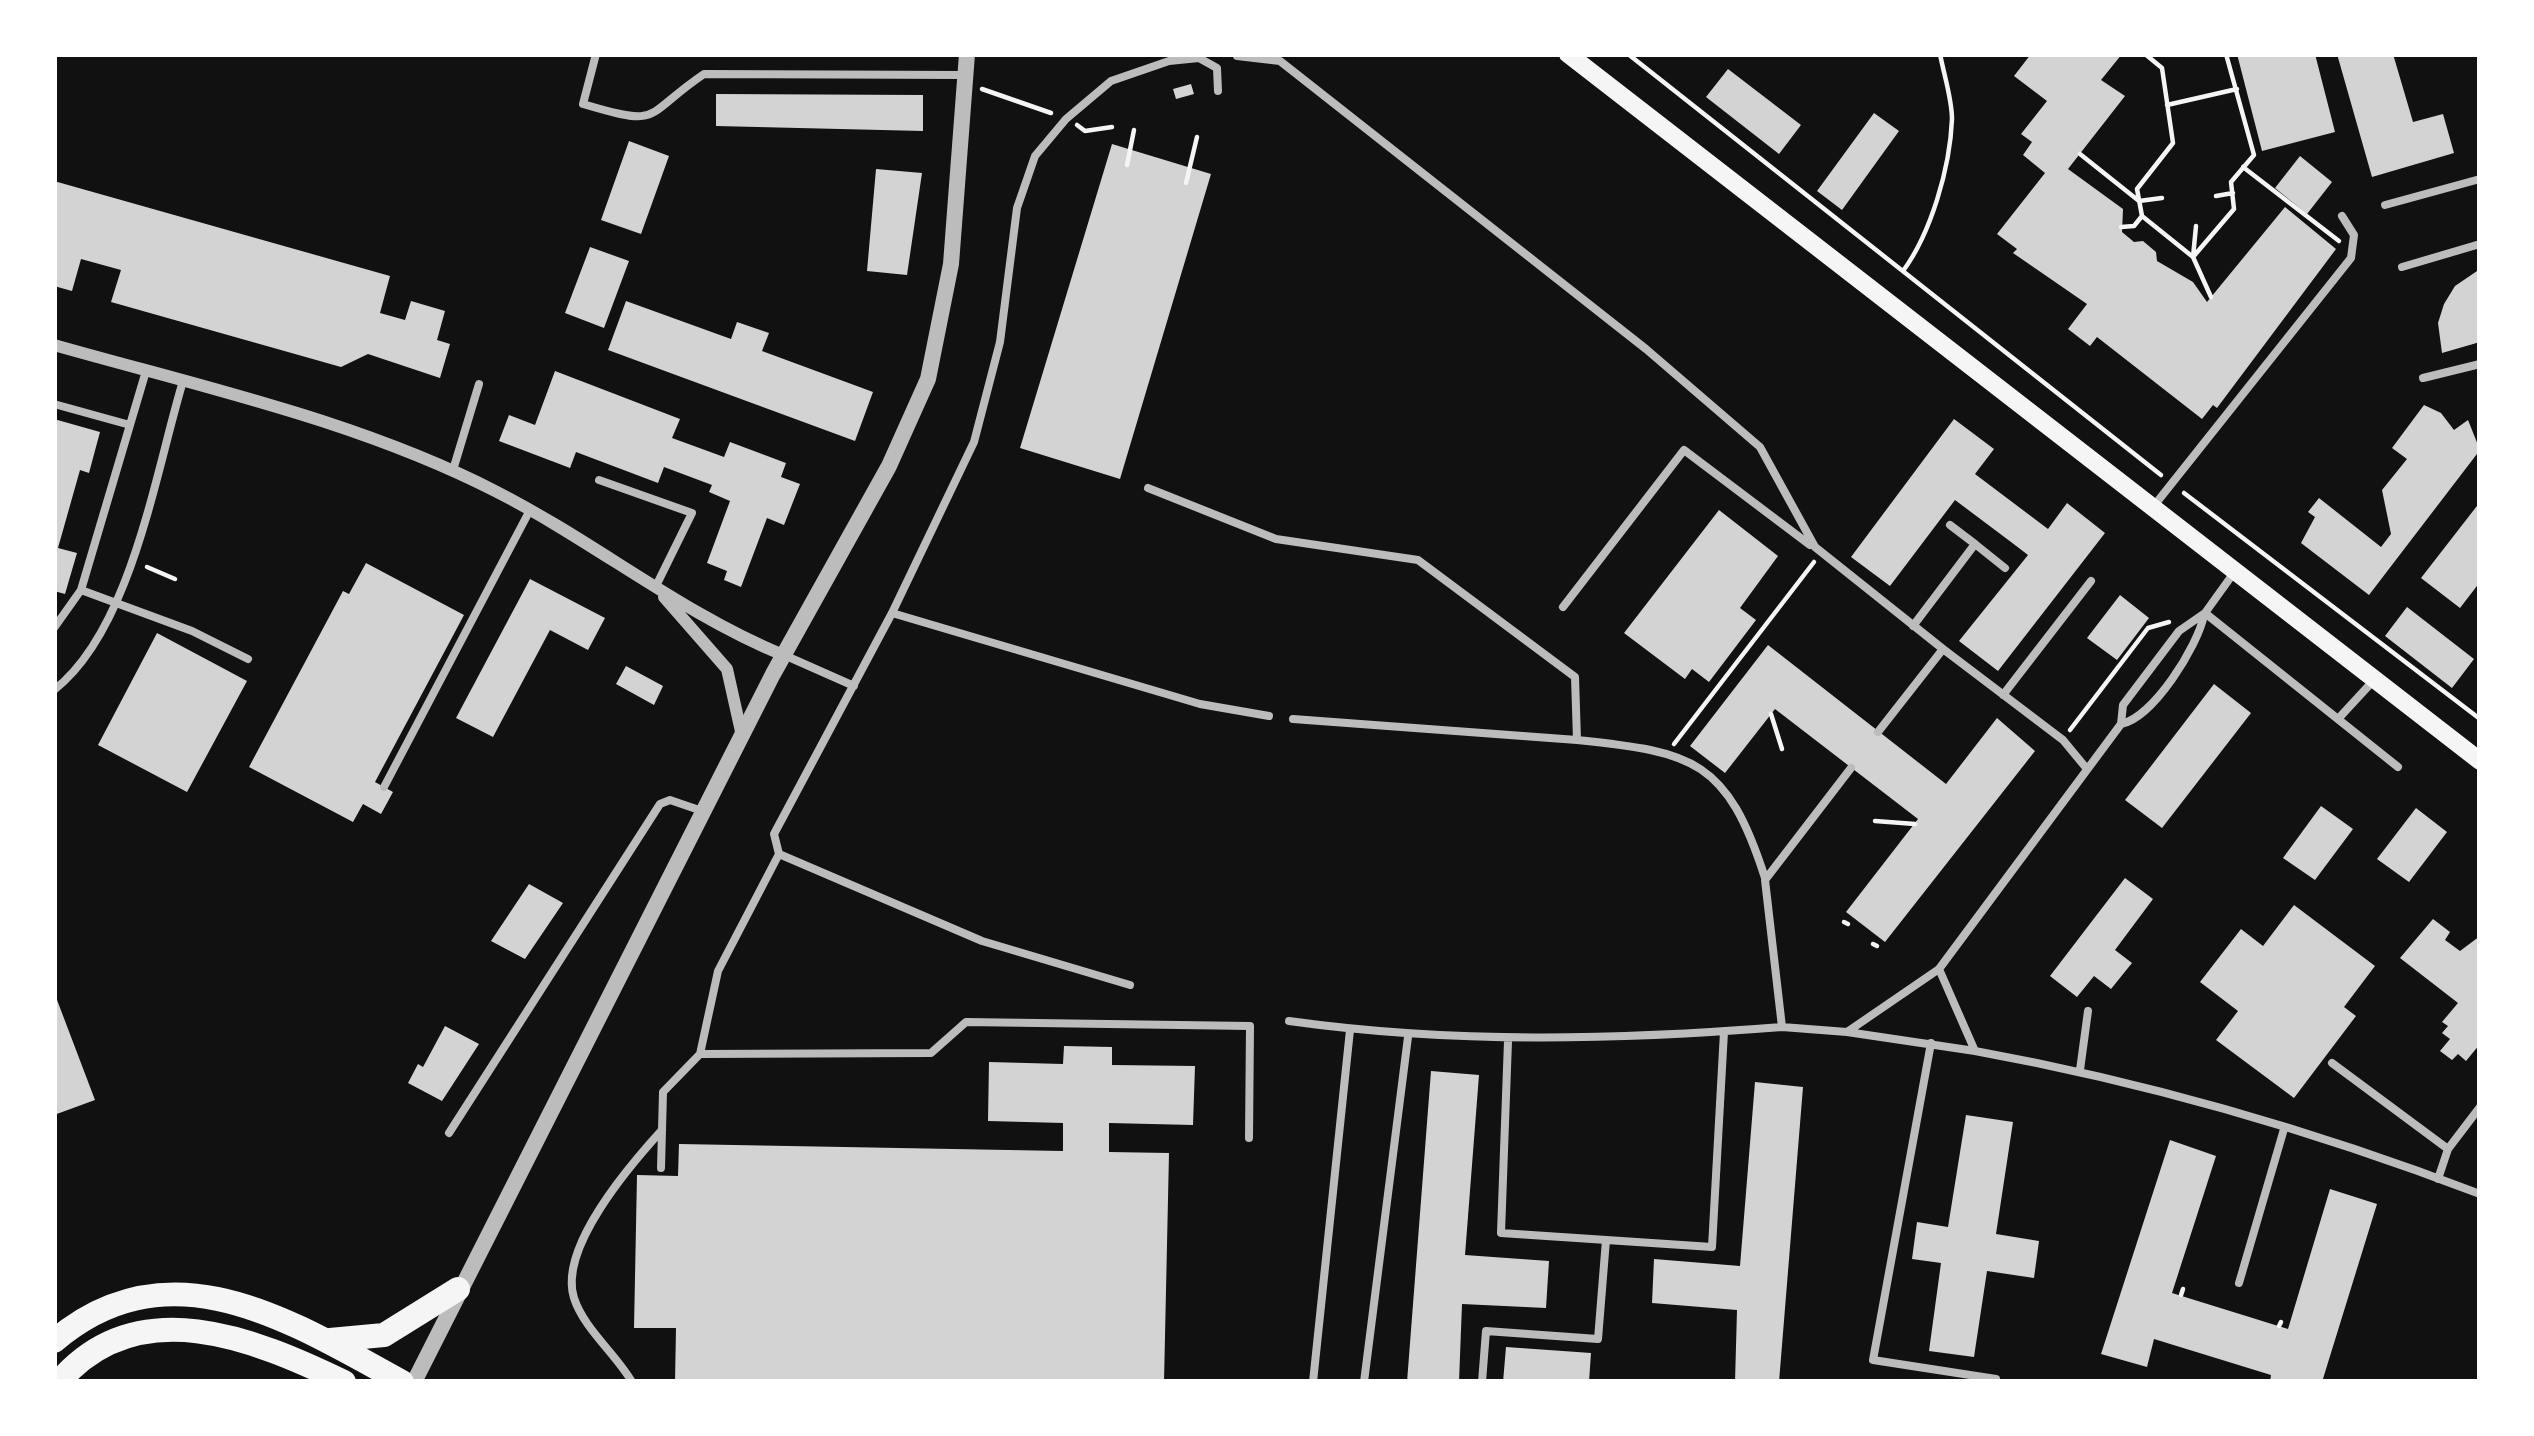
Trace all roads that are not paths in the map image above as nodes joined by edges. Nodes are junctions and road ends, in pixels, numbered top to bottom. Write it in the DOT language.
graph roads {
  1 [pos="596,54"];
  2 [pos="967,54"];
  3 [pos="1568,54"];
  4 [pos="1237,56"];
  5 [pos="966,79"];
  6 [pos="1219,91"];
  7 [pos="2480,179"];
  8 [pos="2385,206"];
  9 [pos="2342,216"];
  10 [pos="2480,244"];
  11 [pos="2402,267"];
  12 [pos="54,345"];
  13 [pos="2480,364"];
  14 [pos="146,371"];
  15 [pos="2423,378"];
  16 [pos="183,381"];
  17 [pos="478,384"];
  18 [pos="54,404"];
  19 [pos="130,425"];
  20 [pos="452,471"];
  21 [pos="599,480"];
  22 [pos="1148,488"];
  23 [pos="2152,508"];
  24 [pos="530,510"];
  25 [pos="1950,525"];
  26 [pos="1975,544"];
  27 [pos="1821,553"];
  28 [pos="2005,568"];
  29 [pos="2235,572"];
  30 [pos="2091,581"];
  31 [pos="656,586"];
  32 [pos="81,590"];
  33 [pos="118,604"];
  34 [pos="1563,608"];
  35 [pos="892,613"];
  36 [pos="2204,614"];
  37 [pos="1913,626"];
  38 [pos="54,628"];
  39 [pos="1943,649"];
  40 [pos="783,655"];
  41 [pos="248,659"];
  42 [pos="2374,679"];
  43 [pos="854,686"];
  44 [pos="54,691"];
  45 [pos="2002,695"];
  46 [pos="1269,716"];
  47 [pos="1293,719"];
  48 [pos="2338,719"];
  49 [pos="2121,724"];
  50 [pos="1878,732"];
  51 [pos="742,739"];
  52 [pos="1577,740"];
  53 [pos="2480,761"];
  54 [pos="2398,767"];
  55 [pos="1851,768"];
  56 [pos="2087,769"];
  57 [pos="384,787"];
  58 [pos="706,812"];
  59 [pos="778,854"];
  60 [pos="1765,880"];
  61 [pos="1939,969"];
  62 [pos="1130,985"];
  63 [pos="2088,1011"];
  64 [pos="1289,1021"];
  65 [pos="1782,1027"];
  66 [pos="1350,1030"];
  67 [pos="1724,1032"];
  68 [pos="1847,1032"];
  69 [pos="1408,1037"];
  70 [pos="1508,1040"];
  71 [pos="1931,1043"];
  72 [pos="1975,1051"];
  73 [pos="700,1054"];
  74 [pos="2332,1063"];
  75 [pos="2080,1070"];
  76 [pos="2480,1107"];
  77 [pos="2284,1128"];
  78 [pos="662,1130"];
  79 [pos="449,1133"];
  80 [pos="1249,1138"];
  81 [pos="2448,1149"];
  82 [pos="661,1168"];
  83 [pos="2438,1179"];
  84 [pos="2480,1194"];
  85 [pos="1606,1240"];
  86 [pos="2239,1283"];
  87 [pos="458,1289"];
  88 [pos="325,1340"];
  89 [pos="54,1341"];
  90 [pos="284,1353"];
  91 [pos="1996,1379"];
  92 [pos="58,1382"];
  93 [pos="318,1382"];
  94 [pos="344,1382"];
  95 [pos="402,1382"];
  96 [pos="414,1382"];
  97 [pos="632,1382"];
  98 [pos="1313,1382"];
  99 [pos="1364,1382"];
  100 [pos="1482,1382"];
  1 -- 5 [label="lane"];
  2 -- 5 [label="street"];
  3 -- 23 [label="main road"];
  4 -- 27 [label="lane"];
  5 -- 40 [label="street"];
  6 -- 35 [label="lane"];
  7 -- 8 [label="lane"];
  9 -- 23 [label="lane"];
  10 -- 11 [label="lane"];
  12 -- 14 [label="street"];
  13 -- 15 [label="lane"];
  14 -- 16 [label="street"];
  14 -- 19 [label="lane"];
  16 -- 20 [label="street"];
  16 -- 33 [label="lane"];
  17 -- 20 [label="lane"];
  18 -- 19 [label="lane"];
  19 -- 32 [label="lane"];
  20 -- 24 [label="street"];
  21 -- 31 [label="lane"];
  22 -- 52 [label="lane"];
  23 -- 29 [label="main road"];
  24 -- 31 [label="street"];
  24 -- 57 [label="lane"];
  25 -- 26 [label="lane"];
  26 -- 28 [label="lane"];
  26 -- 37 [label="lane"];
  27 -- 34 [label="lane"];
  27 -- 37 [label="lane"];
  29 -- 36 [label="lane"];
  29 -- 42 [label="main road"];
  30 -- 45 [label="lane"];
  31 -- 40 [label="street"];
  31 -- 51 [label="street"];
  32 -- 33 [label="lane"];
  32 -- 38 [label="lane"];
  33 -- 41 [label="lane"];
  33 -- 44 [label="lane"];
  35 -- 43 [label="lane"];
  35 -- 46 [label="lane"];
  36 -- 48 [label="lane"];
  36 -- 49 [label="lane"];
  36 -- 49 [label="lane"];
  37 -- 39 [label="lane"];
  39 -- 45 [label="lane"];
  39 -- 50 [label="lane"];
  40 -- 43 [label="lane"];
  40 -- 51 [label="street"];
  42 -- 48 [label="lane"];
  42 -- 53 [label="main road"];
  43 -- 59 [label="lane"];
  45 -- 56 [label="lane"];
  47 -- 52 [label="lane"];
  48 -- 54 [label="lane"];
  49 -- 56 [label="lane"];
  51 -- 58 [label="street"];
  52 -- 60 [label="lane"];
  55 -- 60 [label="lane"];
  56 -- 61 [label="lane"];
  58 -- 79 [label="lane"];
  58 -- 87 [label="street"];
  59 -- 62 [label="lane"];
  59 -- 73 [label="lane"];
  60 -- 65 [label="lane"];
  61 -- 68 [label="lane"];
  61 -- 72 [label="lane"];
  63 -- 75 [label="lane"];
  64 -- 66 [label="lane"];
  65 -- 67 [label="lane"];
  65 -- 68 [label="lane"];
  66 -- 69 [label="lane"];
  66 -- 98 [label="lane"];
  67 -- 70 [label="lane"];
  67 -- 85 [label="lane"];
  68 -- 71 [label="lane"];
  69 -- 70 [label="lane"];
  69 -- 99 [label="lane"];
  70 -- 85 [label="lane"];
  71 -- 72 [label="lane"];
  71 -- 91 [label="lane"];
  72 -- 75 [label="lane"];
  73 -- 78 [label="lane"];
  73 -- 80 [label="lane"];
  74 -- 81 [label="lane"];
  75 -- 77 [label="lane"];
  76 -- 81 [label="lane"];
  77 -- 83 [label="lane"];
  77 -- 86 [label="lane"];
  78 -- 82 [label="lane"];
  78 -- 97 [label="lane"];
  81 -- 83 [label="lane"];
  83 -- 84 [label="lane"];
  85 -- 100 [label="lane"];
  87 -- 88 [label="highway"];
  87 -- 96 [label="street"];
  88 -- 89 [label="highway"];
  88 -- 95 [label="highway"];
  90 -- 92 [label="highway"];
  90 -- 93 [label="highway"];
  90 -- 94 [label="highway"];
}
